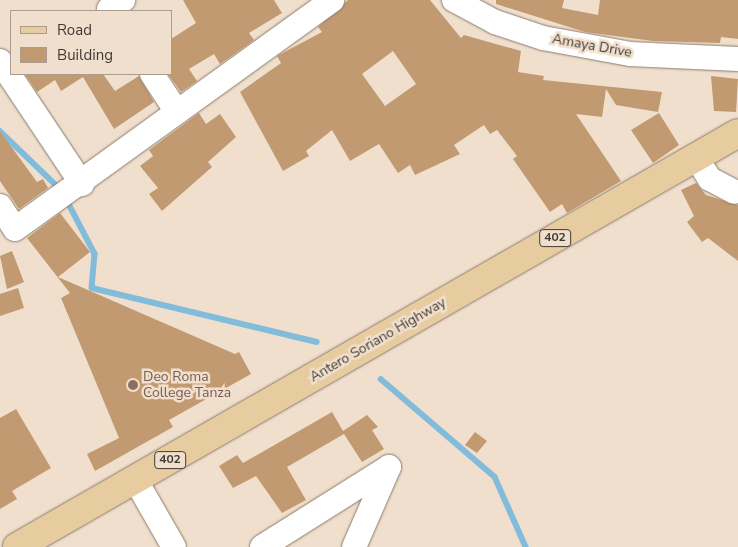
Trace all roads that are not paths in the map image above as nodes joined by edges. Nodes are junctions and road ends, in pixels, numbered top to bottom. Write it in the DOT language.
graph roads {
  1 [pos="332,0"];
  2 [pos="454,0"];
  3 [pos="738,59"];
  4 [pos="0,62"];
  5 [pos="153,75"];
  6 [pos="177,112"];
  7 [pos="738,133"];
  8 [pos="696,157"];
  9 [pos="82,184"];
  10 [pos="734,192"];
  11 [pos="0,206"];
  12 [pos="135,480"];
  13 [pos="288,540"];
  14 [pos="17,547"];
  15 [pos="174,547"];
  16 [pos="262,547"];
  17 [pos="354,547"];
  1 -- 6 [label="street"];
  2 -- 3 [label="street, Amaya Drive"];
  4 -- 9 [label="street"];
  5 -- 6 [label="street"];
  6 -- 9 [label="street"];
  7 -- 8 [label="main road, Antero Soriano Highway / 402"];
  8 -- 10 [label="street"];
  8 -- 12 [label="main road, Antero Soriano Highway / 402"];
  9 -- 11 [label="street"];
  12 -- 14 [label="main road, Antero Soriano Highway / 402"];
  12 -- 15 [label="street"];
  13 -- 16 [label="street"];
  13 -- 17 [label="street"];
}
